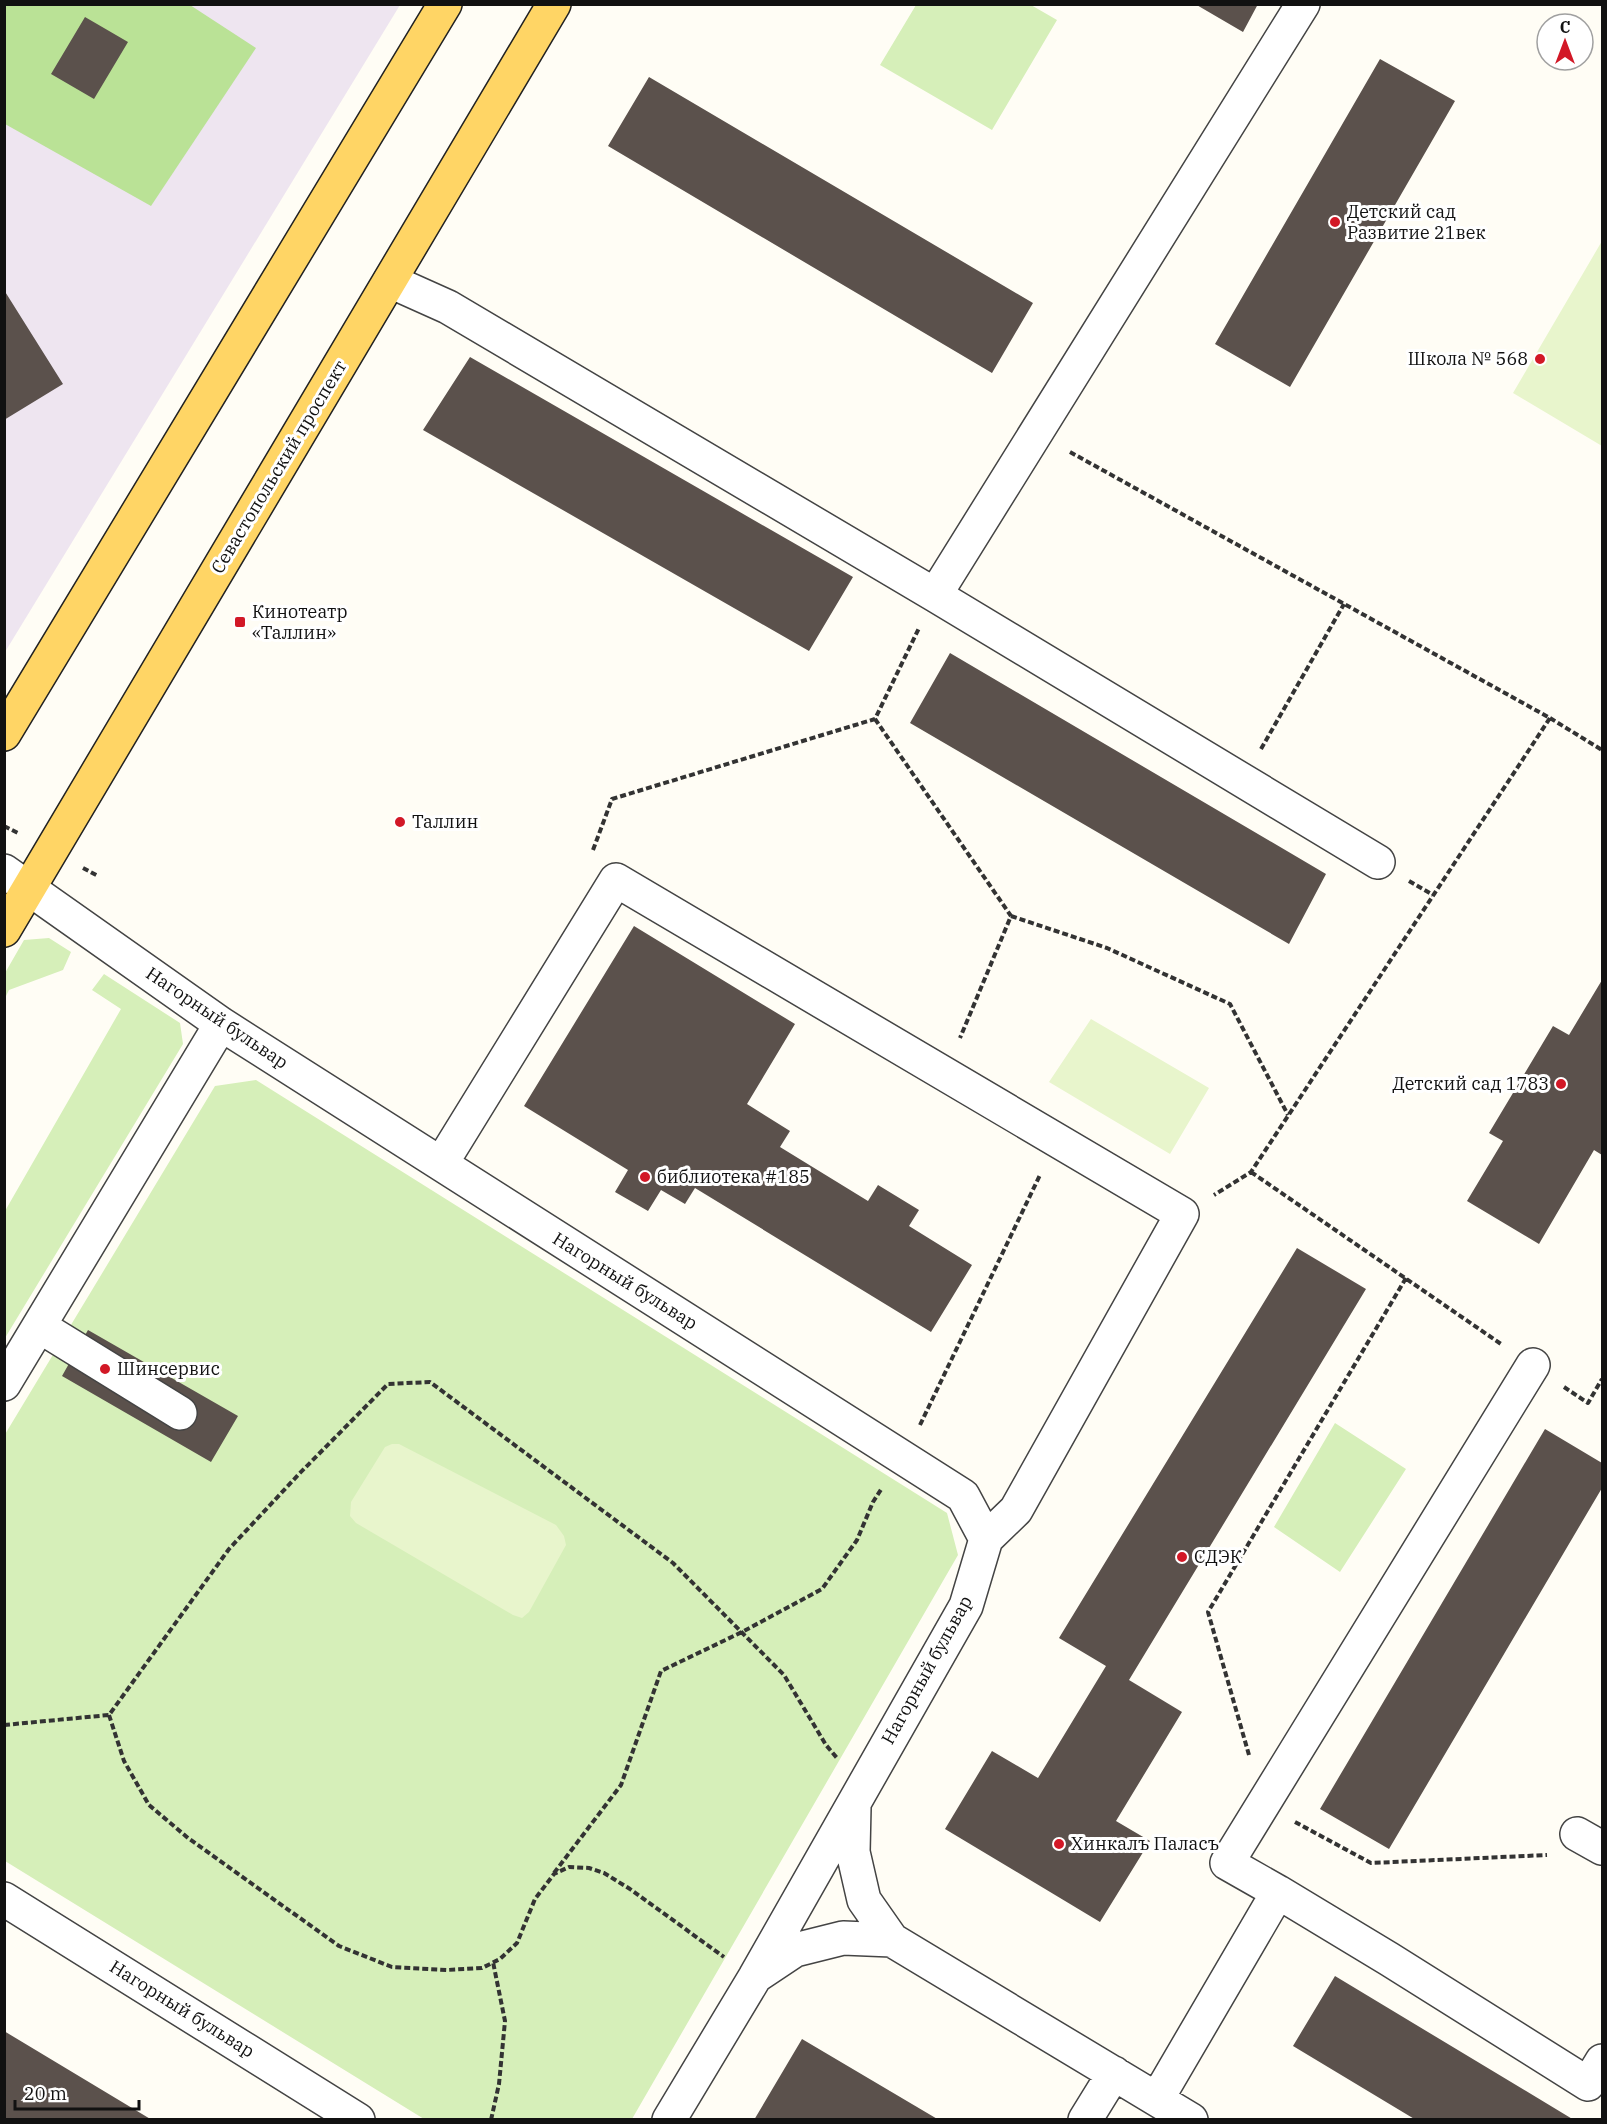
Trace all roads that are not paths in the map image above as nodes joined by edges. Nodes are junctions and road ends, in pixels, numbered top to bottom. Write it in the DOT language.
graph roads {
  1 [pos="445,4"];
  2 [pos="554,4"];
  3 [pos="1303,4"];
  4 [pos="390,281"];
  5 [pos="935,595"];
  6 [pos="4,734"];
  7 [pos="1378,862"];
  8 [pos="17,879"];
  9 [pos="4,930"];
  10 [pos="221,1024"];
  11 [pos="441,1164"];
  12 [pos="39,1326"];
  13 [pos="1533,1365"];
  14 [pos="4,1384"];
  15 [pos="180,1413"];
  16 [pos="986,1539"];
  17 [pos="854,1802"];
  18 [pos="1278,1892"];
  19 [pos="4,1899"];
  20 [pos="892,1940"];
  21 [pos="742,1969"];
  22 [pos="1602,2061"];
  23 [pos="1114,2073"];
  24 [pos="1157,2099"];
  25 [pos="358,2120"];
  26 [pos="669,2120"];
  27 [pos="1085,2120"];
  28 [pos="1191,2120"];
  1 -- 6 [label="main road"];
  2 -- 4 [label="main road, Севастопольский проспект"];
  3 -- 5 [label="street"];
  4 -- 5 [label="street"];
  4 -- 8 [label="main road, Севастопольский проспект"];
  5 -- 7 [label="street"];
  8 -- 9 [label="main road, Севастопольский проспект"];
  8 -- 10 [label="street, Нагорный бульвар"];
  10 -- 11 [label="street, Нагорный бульвар"];
  10 -- 12 [label="street"];
  11 -- 16 [label="street, Нагорный бульвар"];
  11 -- 16 [label="street"];
  12 -- 14 [label="street"];
  12 -- 15 [label="street"];
  13 -- 18 [label="street"];
  16 -- 17 [label="street, Нагорный бульвар"];
  17 -- 20 [label="street, Нагорный бульвар"];
  17 -- 21 [label="street, Нагорный бульвар"];
  18 -- 22 [label="street"];
  18 -- 24 [label="street"];
  19 -- 25 [label="street, Нагорный бульвар"];
  20 -- 21 [label="street, Нагорный бульвар"];
  20 -- 23 [label="street, Нагорный бульвар"];
  21 -- 26 [label="street, Нагорный бульвар"];
  23 -- 24 [label="street, Нагорный бульвар"];
  23 -- 27 [label="street"];
  24 -- 28 [label="street, Нагорный бульвар"];
}
